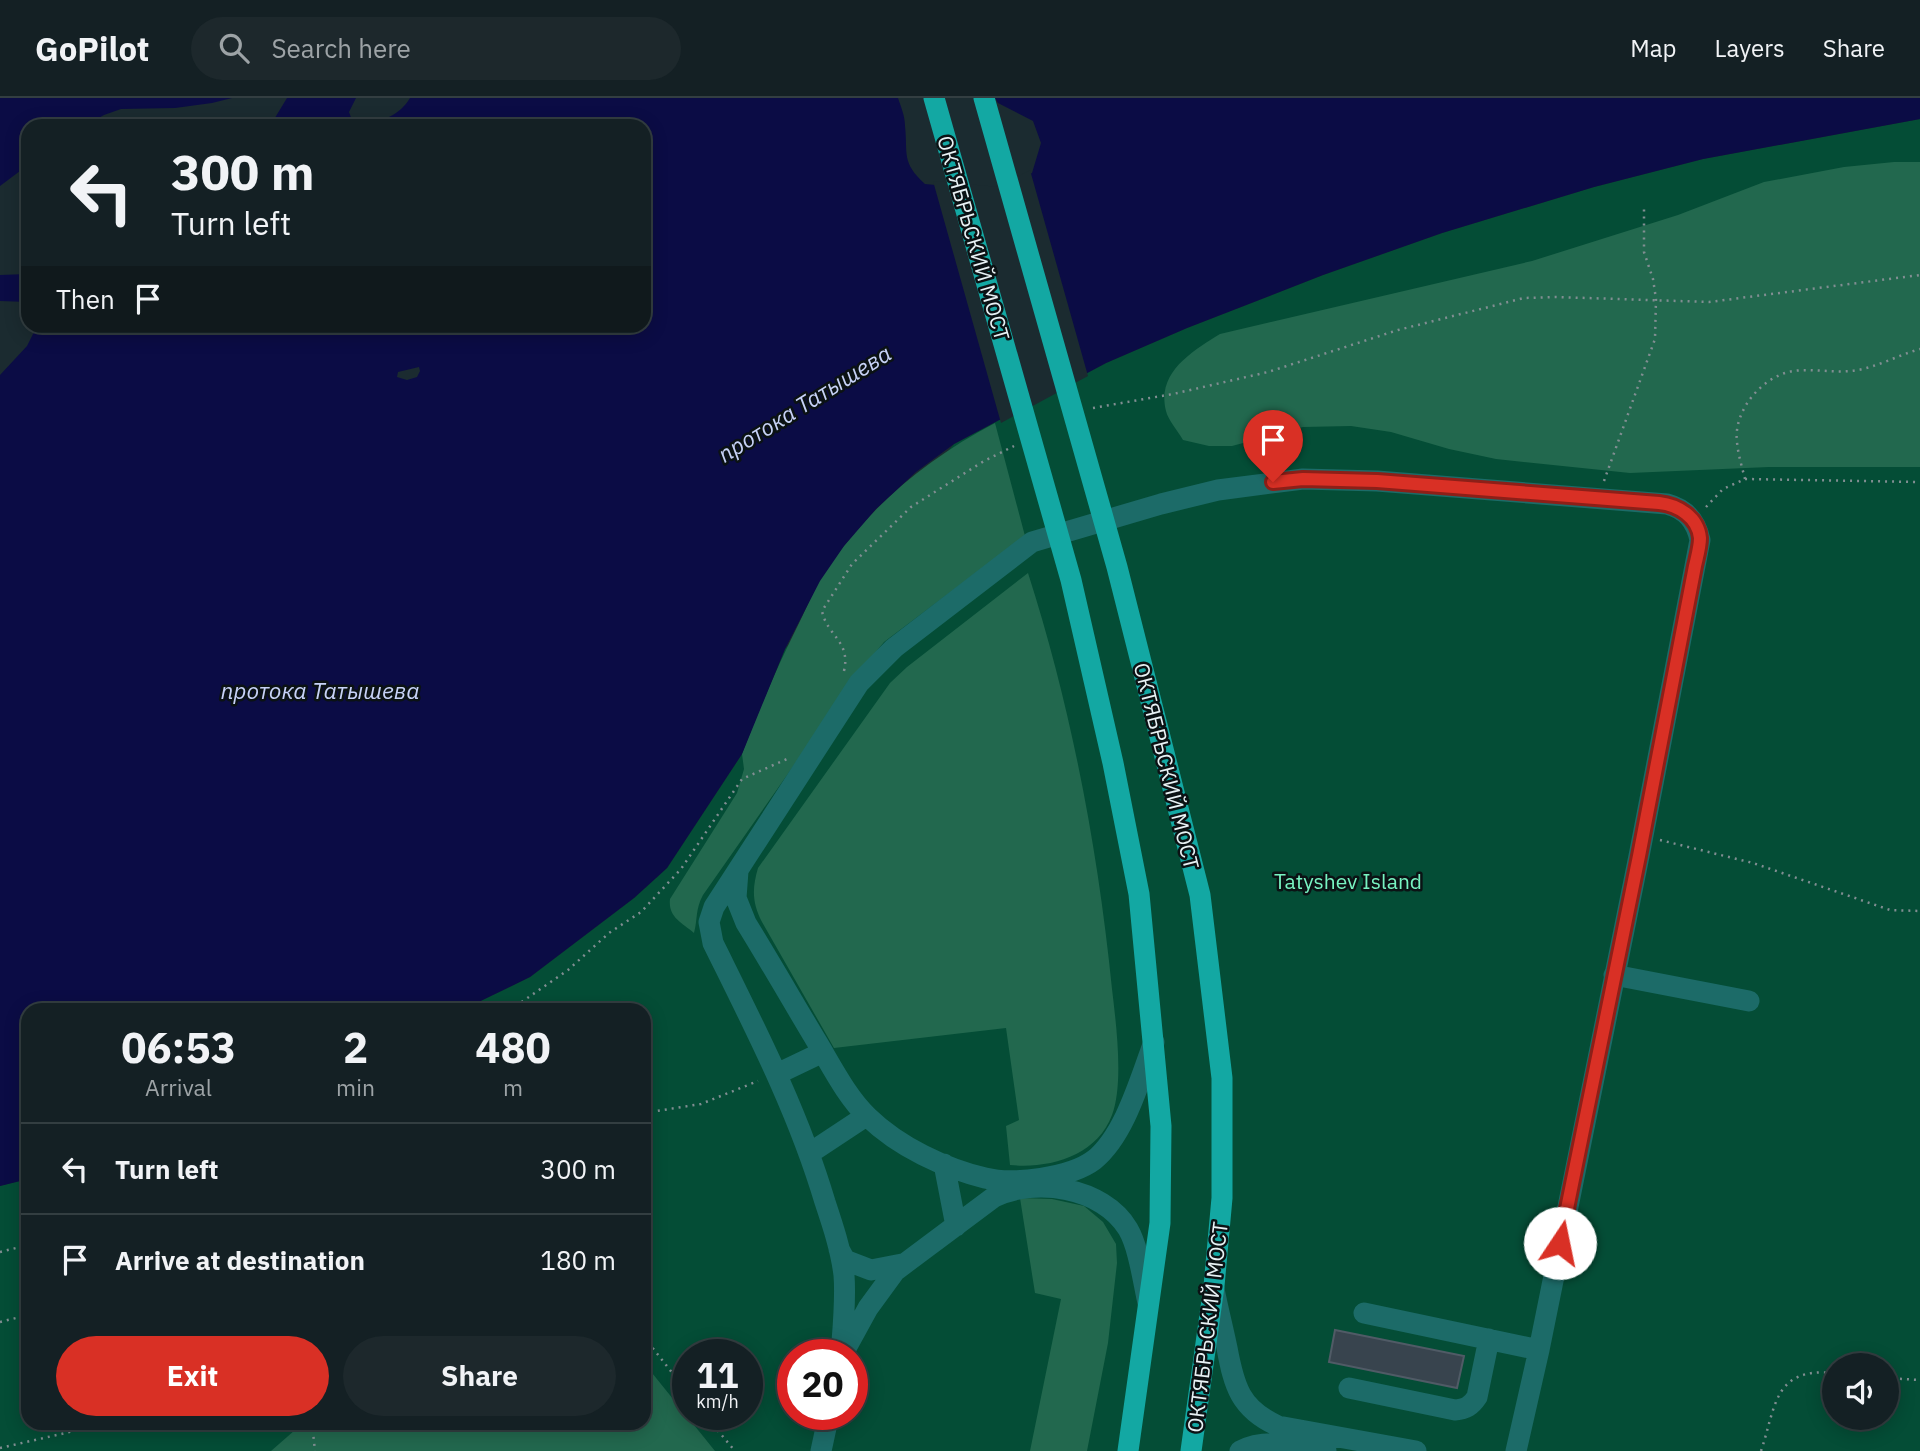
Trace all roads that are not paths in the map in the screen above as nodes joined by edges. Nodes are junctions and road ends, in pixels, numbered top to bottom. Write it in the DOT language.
graph roads {
  1 [pos="934,98"];
  2 [pos="984,98"];
  3 [pos="738,866"];
  4 [pos="1614,975"];
  5 [pos="1749,1001"];
  6 [pos="1154,1042"];
  7 [pos="823,1052"];
  8 [pos="777,1073"];
  9 [pos="866,1116"];
  10 [pos="810,1153"];
  11 [pos="944,1164"];
  12 [pos="956,1226"];
  13 [pos="839,1249"];
  14 [pos="902,1264"];
  15 [pos="1214,1286"];
  16 [pos="1150,1308"];
  17 [pos="1364,1314"];
  18 [pos="843,1339"];
  19 [pos="850,1339"];
  20 [pos="1489,1339"];
  21 [pos="1539,1350"];
  22 [pos="1349,1388"];
  23 [pos="826,1430"];
  24 [pos="821,1451"];
  25 [pos="1128,1451"];
  26 [pos="1191,1451"];
  27 [pos="1240,1451"];
  28 [pos="1326,1451"];
  29 [pos="1416,1451"];
  30 [pos="1516,1451"];
  1 -- 6 [label="main road, ОКТЯБРЬСКИЙ МОСТ"];
  2 -- 15 [label="main road, ОКТЯБРЬСКИЙ МОСТ"];
  3 -- 4 [label="lane"];
  3 -- 7 [label="lane"];
  3 -- 8 [label="lane"];
  4 -- 5 [label="lane"];
  4 -- 21 [label="lane"];
  6 -- 11 [label="lane"];
  6 -- 16 [label="main road, ОКТЯБРЬСКИЙ МОСТ"];
  7 -- 8 [label="lane"];
  7 -- 9 [label="lane"];
  8 -- 10 [label="lane"];
  9 -- 10 [label="lane"];
  9 -- 11 [label="lane"];
  10 -- 13 [label="lane"];
  11 -- 12 [label="lane"];
  12 -- 14 [label="lane"];
  12 -- 16 [label="lane"];
  13 -- 14 [label="lane"];
  13 -- 18 [label="lane"];
  14 -- 19 [label="lane"];
  15 -- 26 [label="main road, ОКТЯБРЬСКИЙ МОСТ"];
  15 -- 29 [label="lane"];
  16 -- 25 [label="main road, ОКТЯБРЬСКИЙ МОСТ"];
  17 -- 20 [label="lane"];
  20 -- 21 [label="lane"];
  20 -- 22 [label="lane"];
  21 -- 30 [label="lane"];
  23 -- 24 [label="lane"];
  27 -- 28 [label="lane"];
}
